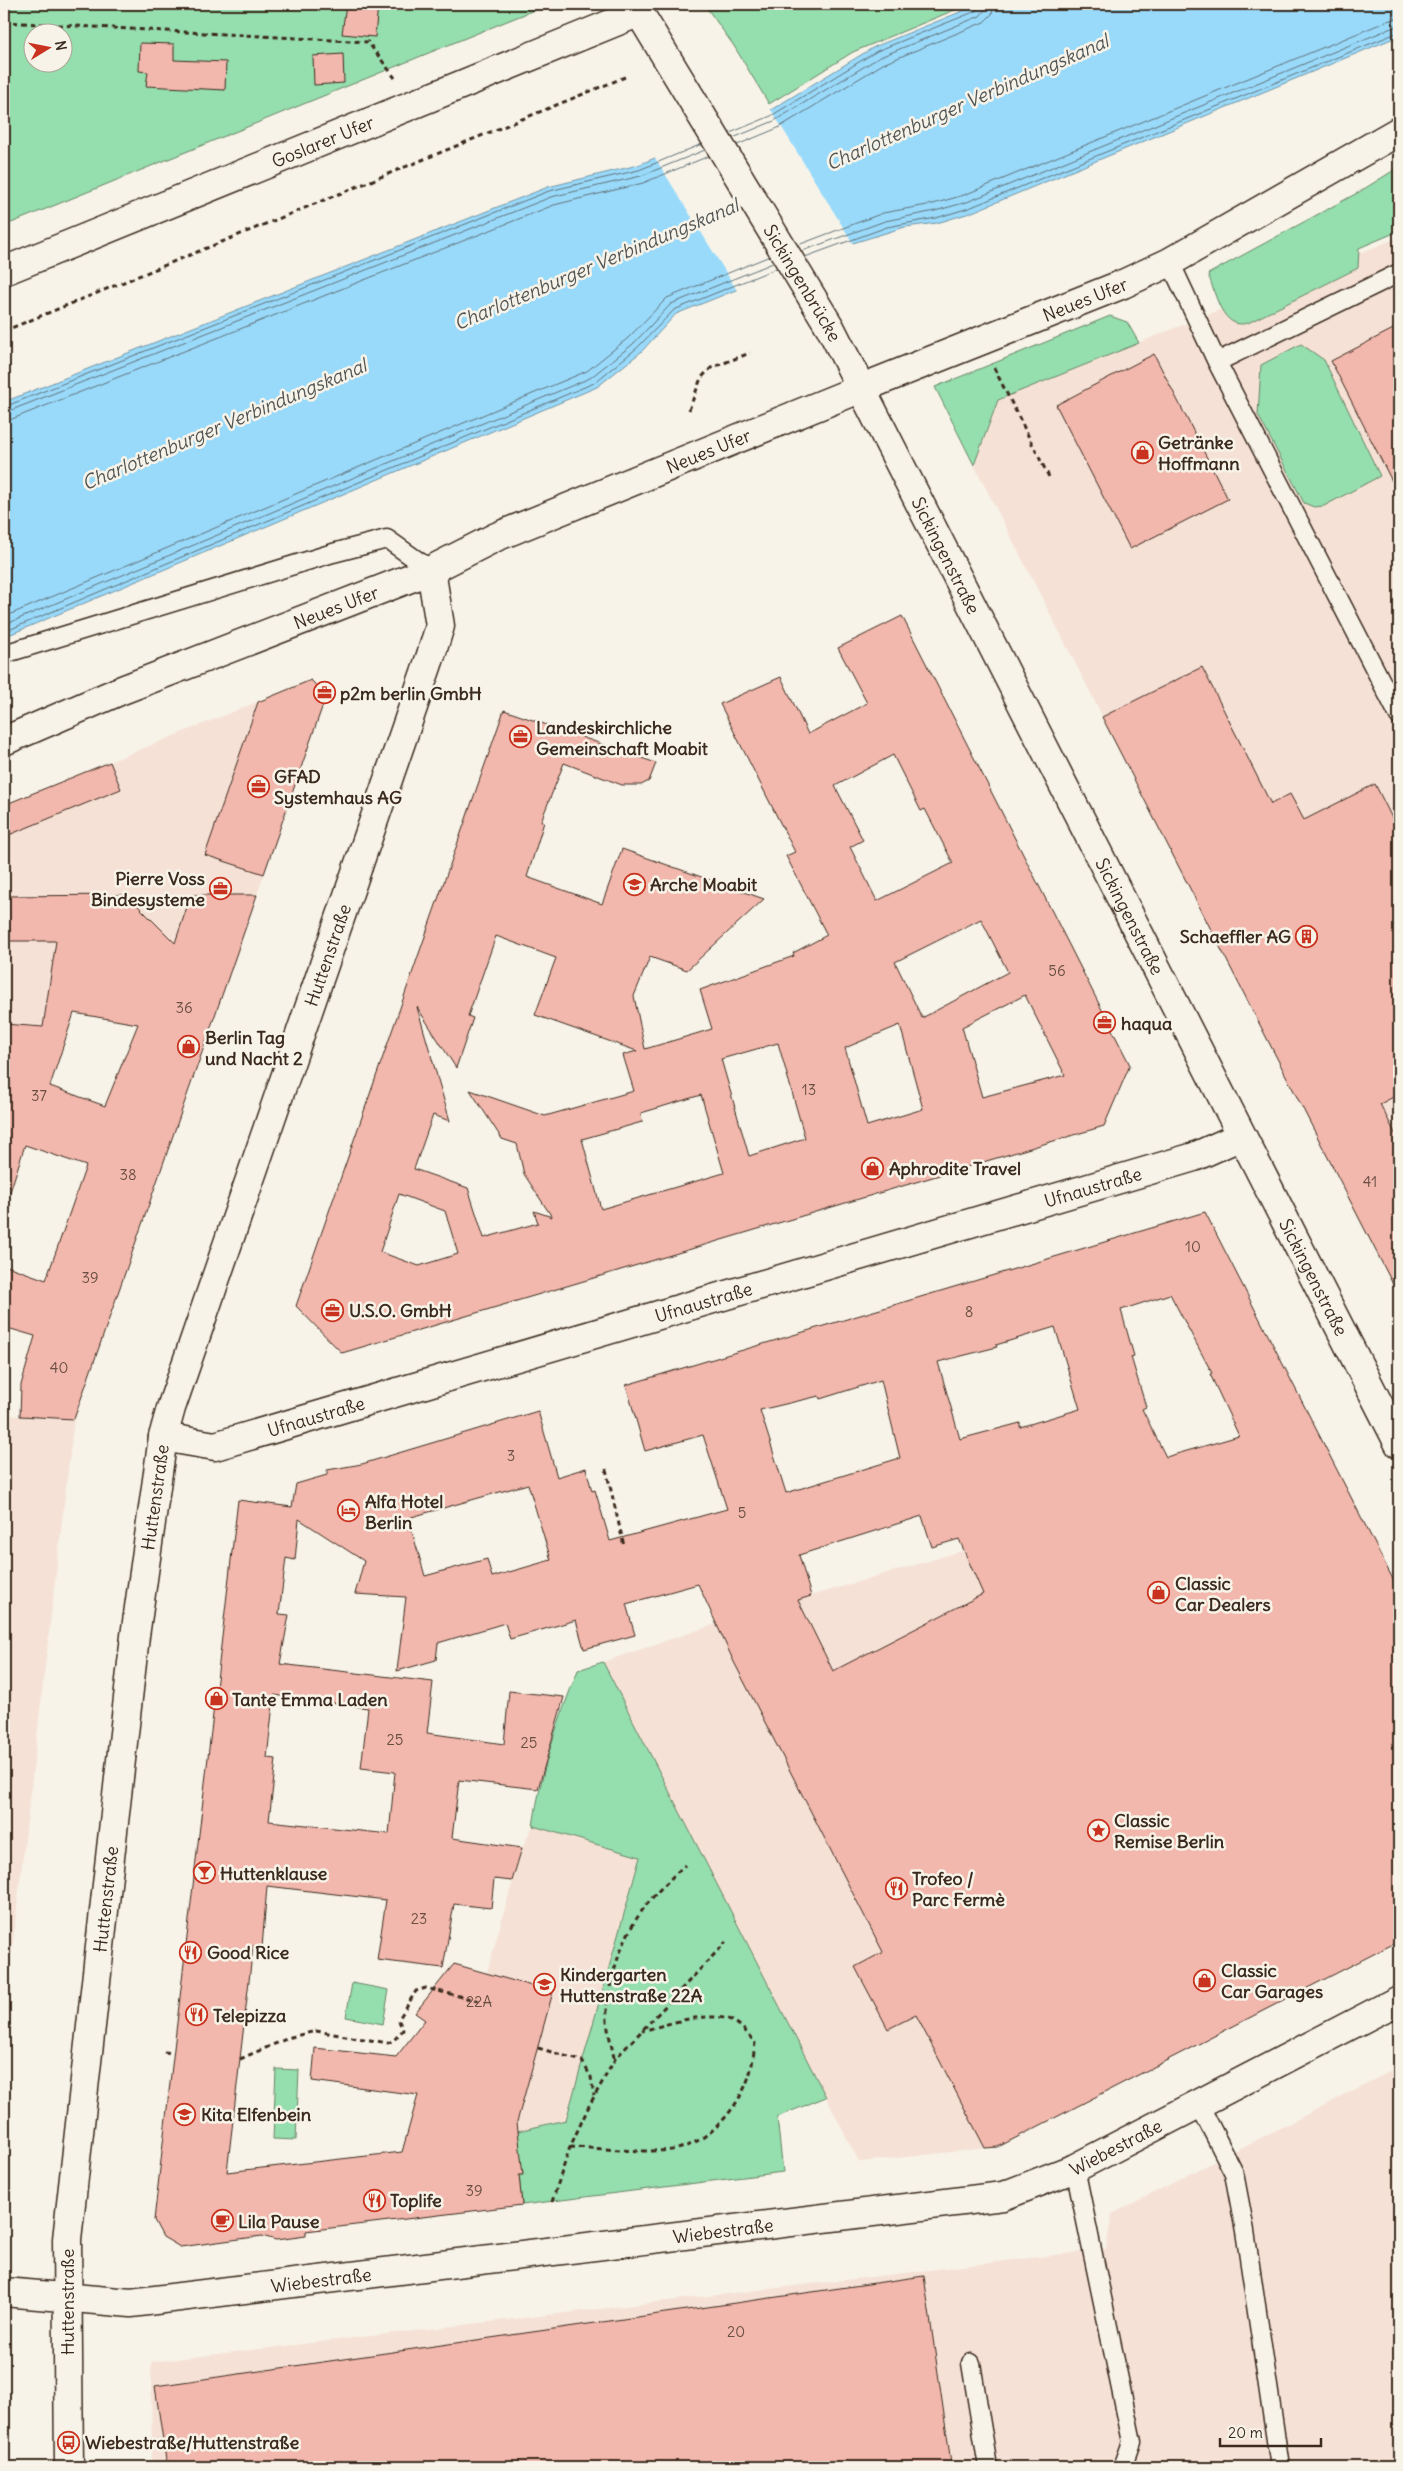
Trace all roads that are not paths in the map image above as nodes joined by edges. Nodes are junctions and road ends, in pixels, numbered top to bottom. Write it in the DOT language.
graph roads {
  1 [pos="637,8"];
  2 [pos="1399,130"];
  3 [pos="1170,262"];
  4 [pos="4,271"];
  5 [pos="1399,273"];
  6 [pos="1217,362"];
  7 [pos="862,388"];
  8 [pos="431,570"];
  9 [pos="4,654"];
  10 [pos="1399,716"];
  11 [pos="4,740"];
  12 [pos="1241,1136"];
  13 [pos="163,1437"];
  14 [pos="1399,1444"];
  15 [pos="1399,2000"];
  16 [pos="1198,2104"];
  17 [pos="1075,2168"];
  18 [pos="4,2292"];
  19 [pos="66,2298"];
  20 [pos="971,2363"];
  21 [pos="69,2467"];
  22 [pos="988,2467"];
  23 [pos="1123,2467"];
  24 [pos="1280,2467"];
  1 -- 4 [label="street, Goslarer Ufer"];
  1 -- 7 [label="street, Sickingenbrücke"];
  2 -- 3 [label="street, Neues Ufer"];
  3 -- 6 [label="lane"];
  3 -- 7 [label="street, Neues Ufer"];
  5 -- 6 [label="lane"];
  6 -- 10 [label="lane"];
  7 -- 8 [label="street, Neues Ufer"];
  7 -- 12 [label="street, Sickingenstraße"];
  8 -- 9 [label="lane"];
  8 -- 11 [label="street, Neues Ufer"];
  8 -- 13 [label="street, Huttenstraße"];
  12 -- 13 [label="street, Ufnaustraße"];
  12 -- 14 [label="street, Sickingenstraße"];
  13 -- 19 [label="street, Huttenstraße"];
  15 -- 16 [label="street, Wiebestraße"];
  16 -- 17 [label="street, Wiebestraße"];
  16 -- 24 [label="lane"];
  17 -- 19 [label="street, Wiebestraße"];
  17 -- 23 [label="lane"];
  18 -- 19 [label="street, Wiebestraße"];
  19 -- 21 [label="street, Huttenstraße"];
  20 -- 22 [label="lane"];
}
